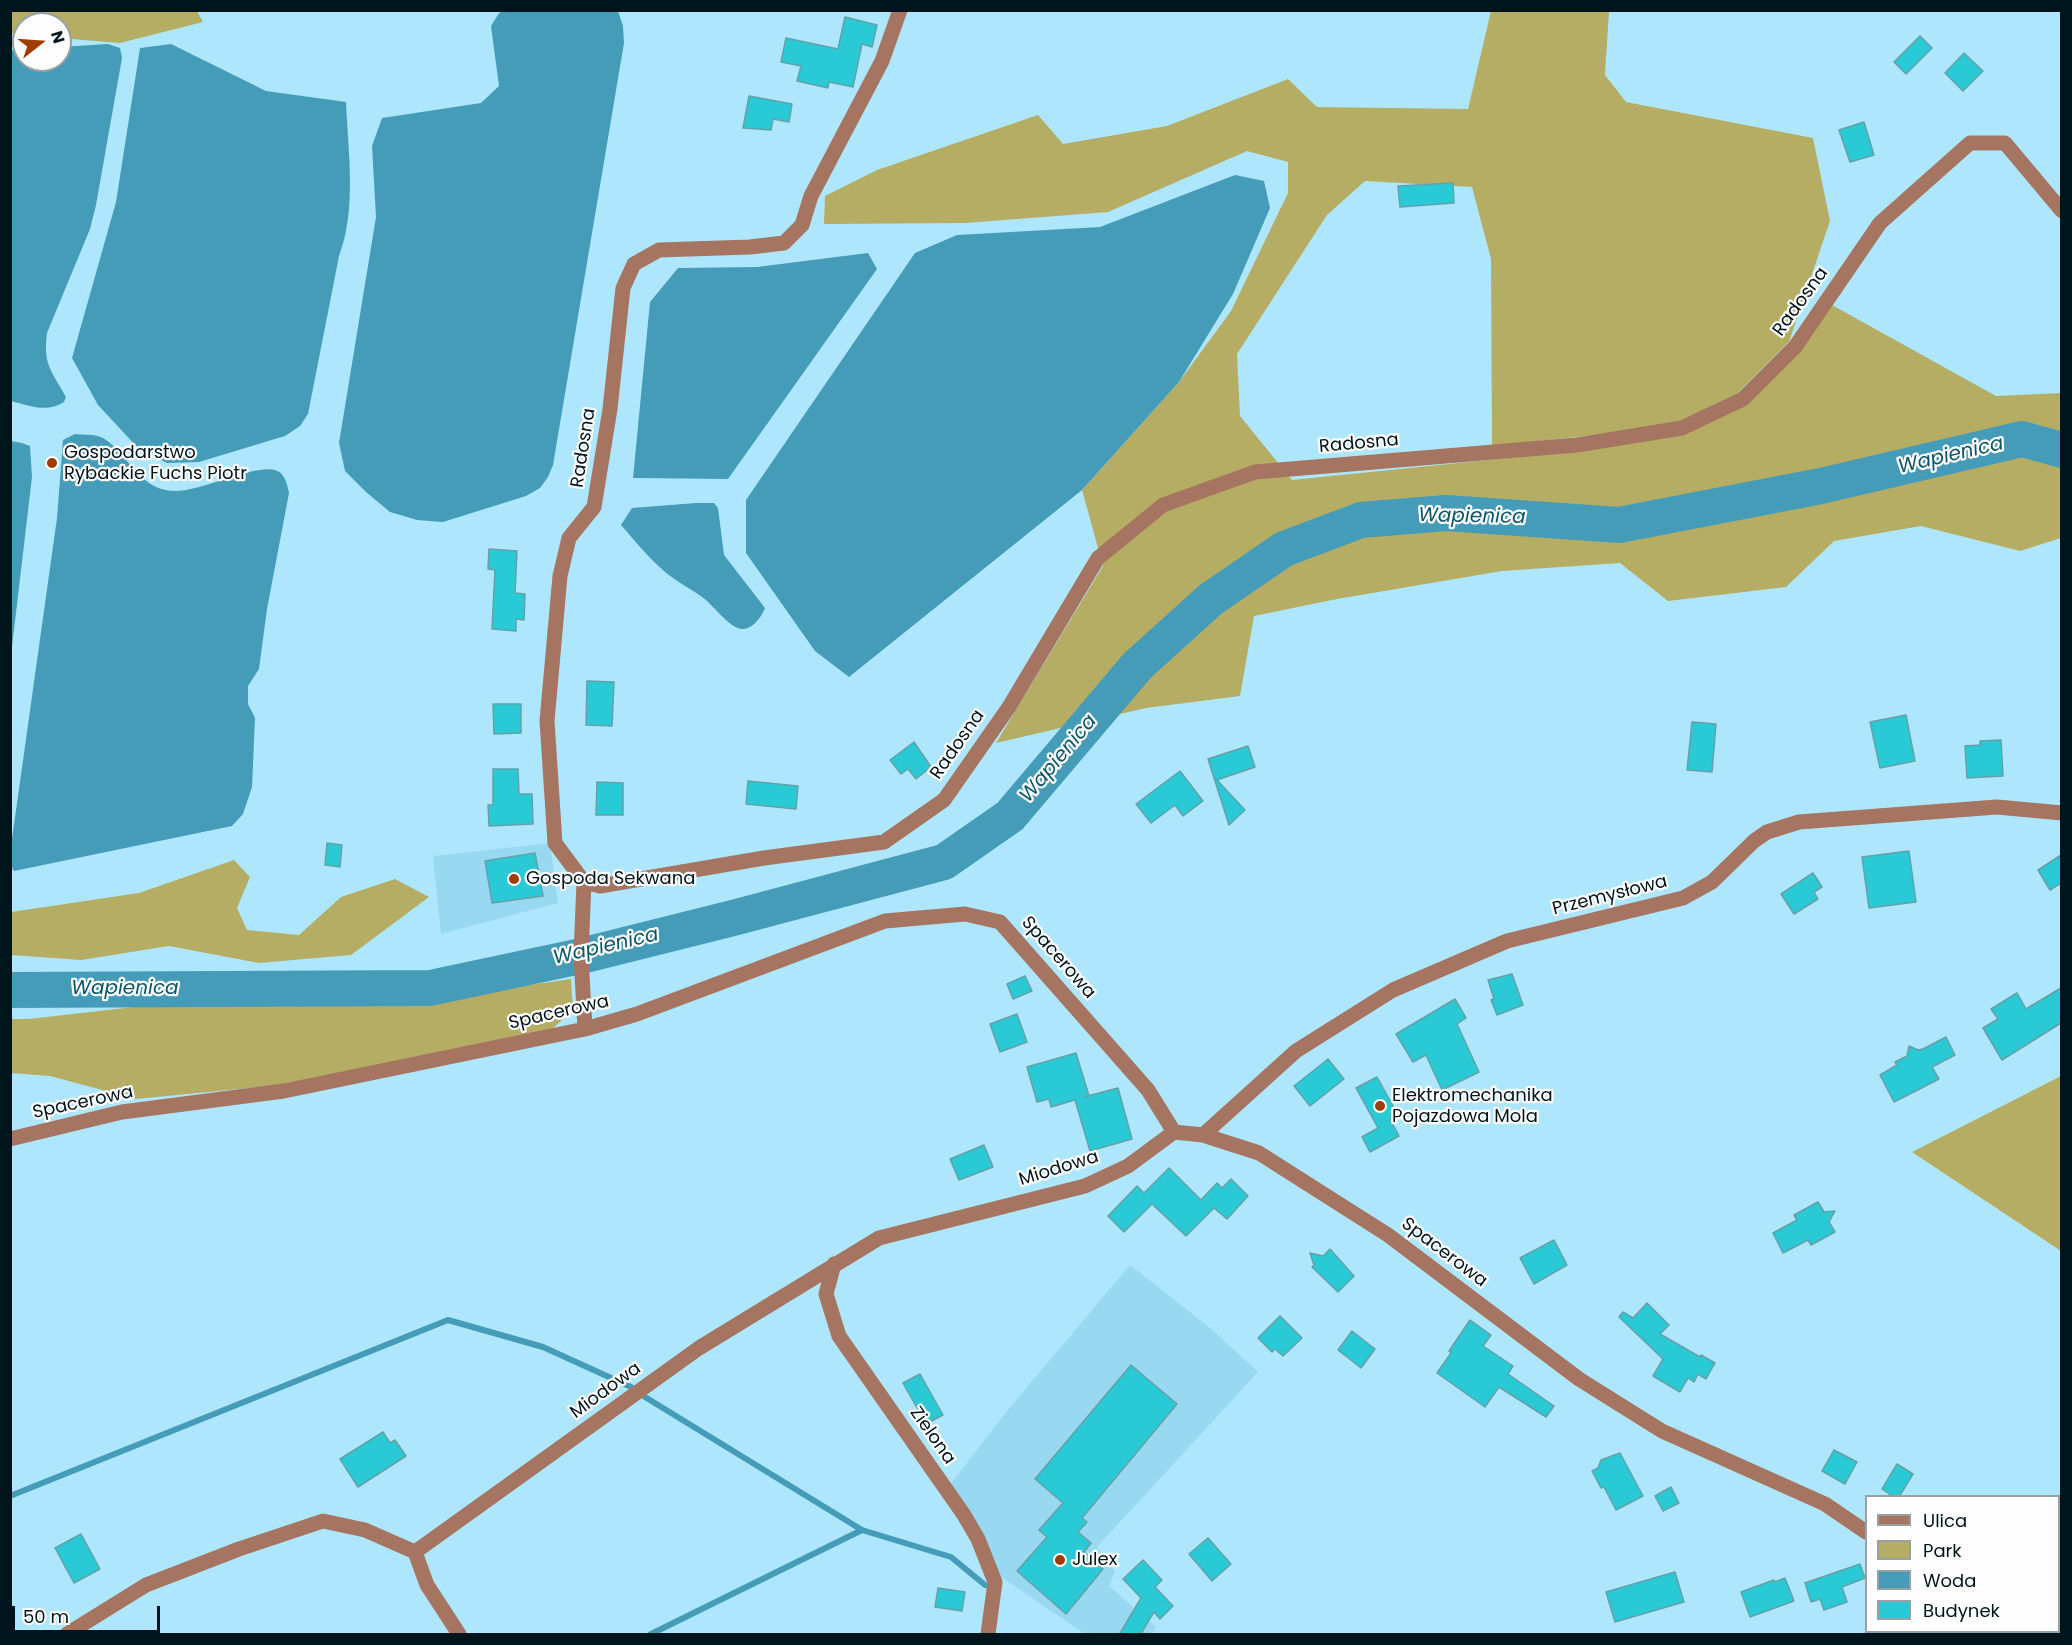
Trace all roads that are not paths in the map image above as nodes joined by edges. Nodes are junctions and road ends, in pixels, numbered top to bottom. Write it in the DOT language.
graph roads {
  1 [pos="900,10"];
  2 [pos="2061,211"];
  3 [pos="2061,813"];
  4 [pos="584,882"];
  5 [pos="585,1029"];
  6 [pos="1174,1132"];
  7 [pos="1203,1135"];
  8 [pos="10,1139"];
  9 [pos="834,1264"];
  10 [pos="1865,1531"];
  11 [pos="415,1552"];
  12 [pos="67,1635"];
  13 [pos="459,1635"];
  14 [pos="988,1635"];
  1 -- 4 [label="street, Radosna"];
  2 -- 4 [label="street, Radosna"];
  3 -- 7 [label="street, Przemysłowa"];
  4 -- 5 [label="street"];
  5 -- 6 [label="street, Spacerowa"];
  5 -- 8 [label="street, Spacerowa"];
  6 -- 7 [label="street, Spacerowa"];
  6 -- 9 [label="street, Miodowa"];
  7 -- 10 [label="street, Spacerowa"];
  9 -- 11 [label="street, Miodowa"];
  9 -- 14 [label="street, Zielona"];
  11 -- 12 [label="street"];
  11 -- 13 [label="street"];
}
